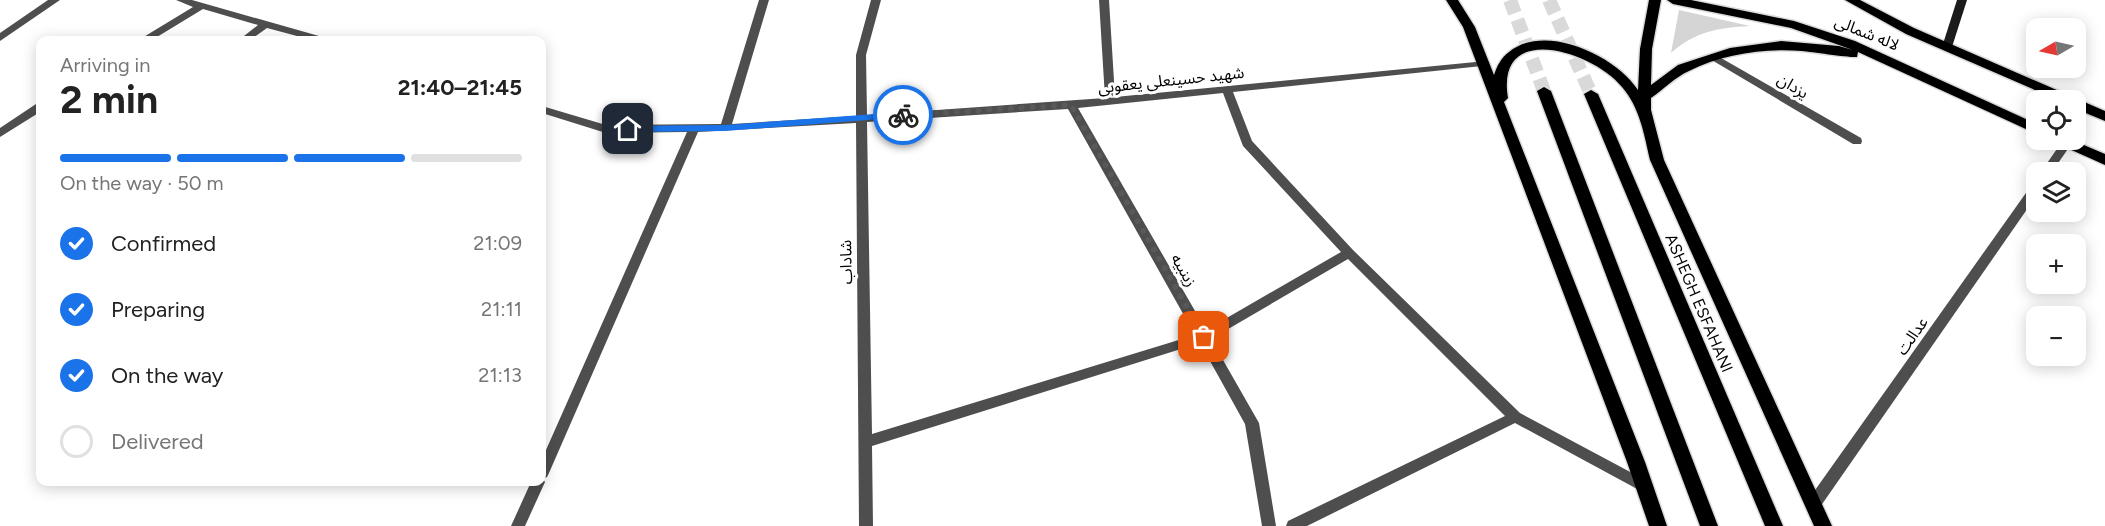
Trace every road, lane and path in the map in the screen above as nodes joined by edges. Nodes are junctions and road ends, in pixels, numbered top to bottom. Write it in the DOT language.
graph roads {
  1 [pos="55,0"];
  2 [pos="181,0"];
  3 [pos="765,0"];
  4 [pos="876,0"];
  5 [pos="1104,0"];
  6 [pos="1452,0"];
  7 [pos="1655,0"];
  8 [pos="1673,0"];
  9 [pos="1733,0"];
  10 [pos="1851,0"];
  11 [pos="1962,0"];
  12 [pos="201,6"];
  13 [pos="1751,16"];
  14 [pos="266,24"];
  15 [pos="152,36"];
  16 [pos="250,36"];
  17 [pos="308,36"];
  18 [pos="0,38"];
  19 [pos="1947,47"];
  20 [pos="1714,57"];
  21 [pos="1482,63"];
  22 [pos="1897,65"];
  23 [pos="1227,89"];
  24 [pos="2046,90"];
  25 [pos="1544,91"];
  26 [pos="1591,94"];
  27 [pos="1110,101"];
  28 [pos="1644,104"];
  29 [pos="1071,105"];
  30 [pos="2086,108"];
  31 [pos="36,110"];
  32 [pos="546,110"];
  33 [pos="1501,112"];
  34 [pos="2105,116"];
  35 [pos="861,118"];
  36 [pos="2026,124"];
  37 [pos="694,128"];
  38 [pos="725,128"];
  39 [pos="0,133"];
  40 [pos="1857,141"];
  41 [pos="2083,150"];
  42 [pos="2105,160"];
  43 [pos="2026,202"];
  44 [pos="1349,253"];
  45 [pos="1204,337"];
  46 [pos="1515,417"];
  47 [pos="865,442"];
  48 [pos="546,464"];
  49 [pos="536,486"];
  50 [pos="1644,486"];
  51 [pos="1813,505"];
  52 [pos="518,526"];
  53 [pos="866,526"];
  54 [pos="1269,526"];
  55 [pos="1293,526"];
  56 [pos="1658,526"];
  57 [pos="1709,526"];
  58 [pos="1774,526"];
  59 [pos="1823,526"];
  1 -- 18 [label="street"];
  2 -- 12 [label="street"];
  3 -- 38 [label="street"];
  4 -- 35 [label="street, شاداب"];
  5 -- 27 [label="street"];
  6 -- 21 [label="main road"];
  7 -- 28 [label="main road"];
  8 -- 13 [label="main road, لاله شمالی"];
  9 -- 13 [label="main road"];
  10 -- 19 [label="main road, لاله شمالی"];
  11 -- 19 [label="street"];
  12 -- 14 [label="street"];
  12 -- 15 [label="street"];
  13 -- 22 [label="main road, لاله شمالی"];
  14 -- 16 [label="street"];
  14 -- 17 [label="street"];
  19 -- 24 [label="main road, لاله شمالی"];
  20 -- 22 [label="main road"];
  20 -- 28 [label="main road"];
  20 -- 40 [label="street, یزدان"];
  21 -- 23 [label="street, شهید حسینعلی یعقوبی"];
  21 -- 33 [label="main road"];
  22 -- 36 [label="main road, لاله شمالی"];
  23 -- 27 [label="street, شهید حسینعلی یعقوبی"];
  23 -- 44 [label="street"];
  25 -- 57 [label="main road"];
  26 -- 58 [label="main road, ASHEGH ESFAHANI"];
  27 -- 29 [label="street, شهید حسینعلی یعقوبی"];
  28 -- 33 [label="main road"];
  28 -- 51 [label="main road"];
  29 -- 35 [label="street, شهید حسینعلی یعقوبی"];
  29 -- 45 [label="street, زینبیه"];
  30 -- 34 [label="main road"];
  31 -- 39 [label="street"];
  32 -- 37 [label="street, شهید حسینعلی یعقوبی"];
  33 -- 50 [label="main road"];
  35 -- 38 [label="street, شهید حسینعلی یعقوبی"];
  35 -- 47 [label="street, شاداب"];
  37 -- 38 [label="street, شهید حسینعلی یعقوبی"];
  37 -- 48 [label="street"];
  41 -- 42 [label="main road"];
  43 -- 51 [label="street, عدالت"];
  44 -- 45 [label="street"];
  44 -- 46 [label="street"];
  45 -- 47 [label="street"];
  45 -- 54 [label="street, زینبیه"];
  46 -- 50 [label="street"];
  46 -- 55 [label="street"];
  47 -- 53 [label="street, شاداب"];
  49 -- 52 [label="street"];
  50 -- 56 [label="main road"];
  51 -- 59 [label="main road"];
}
